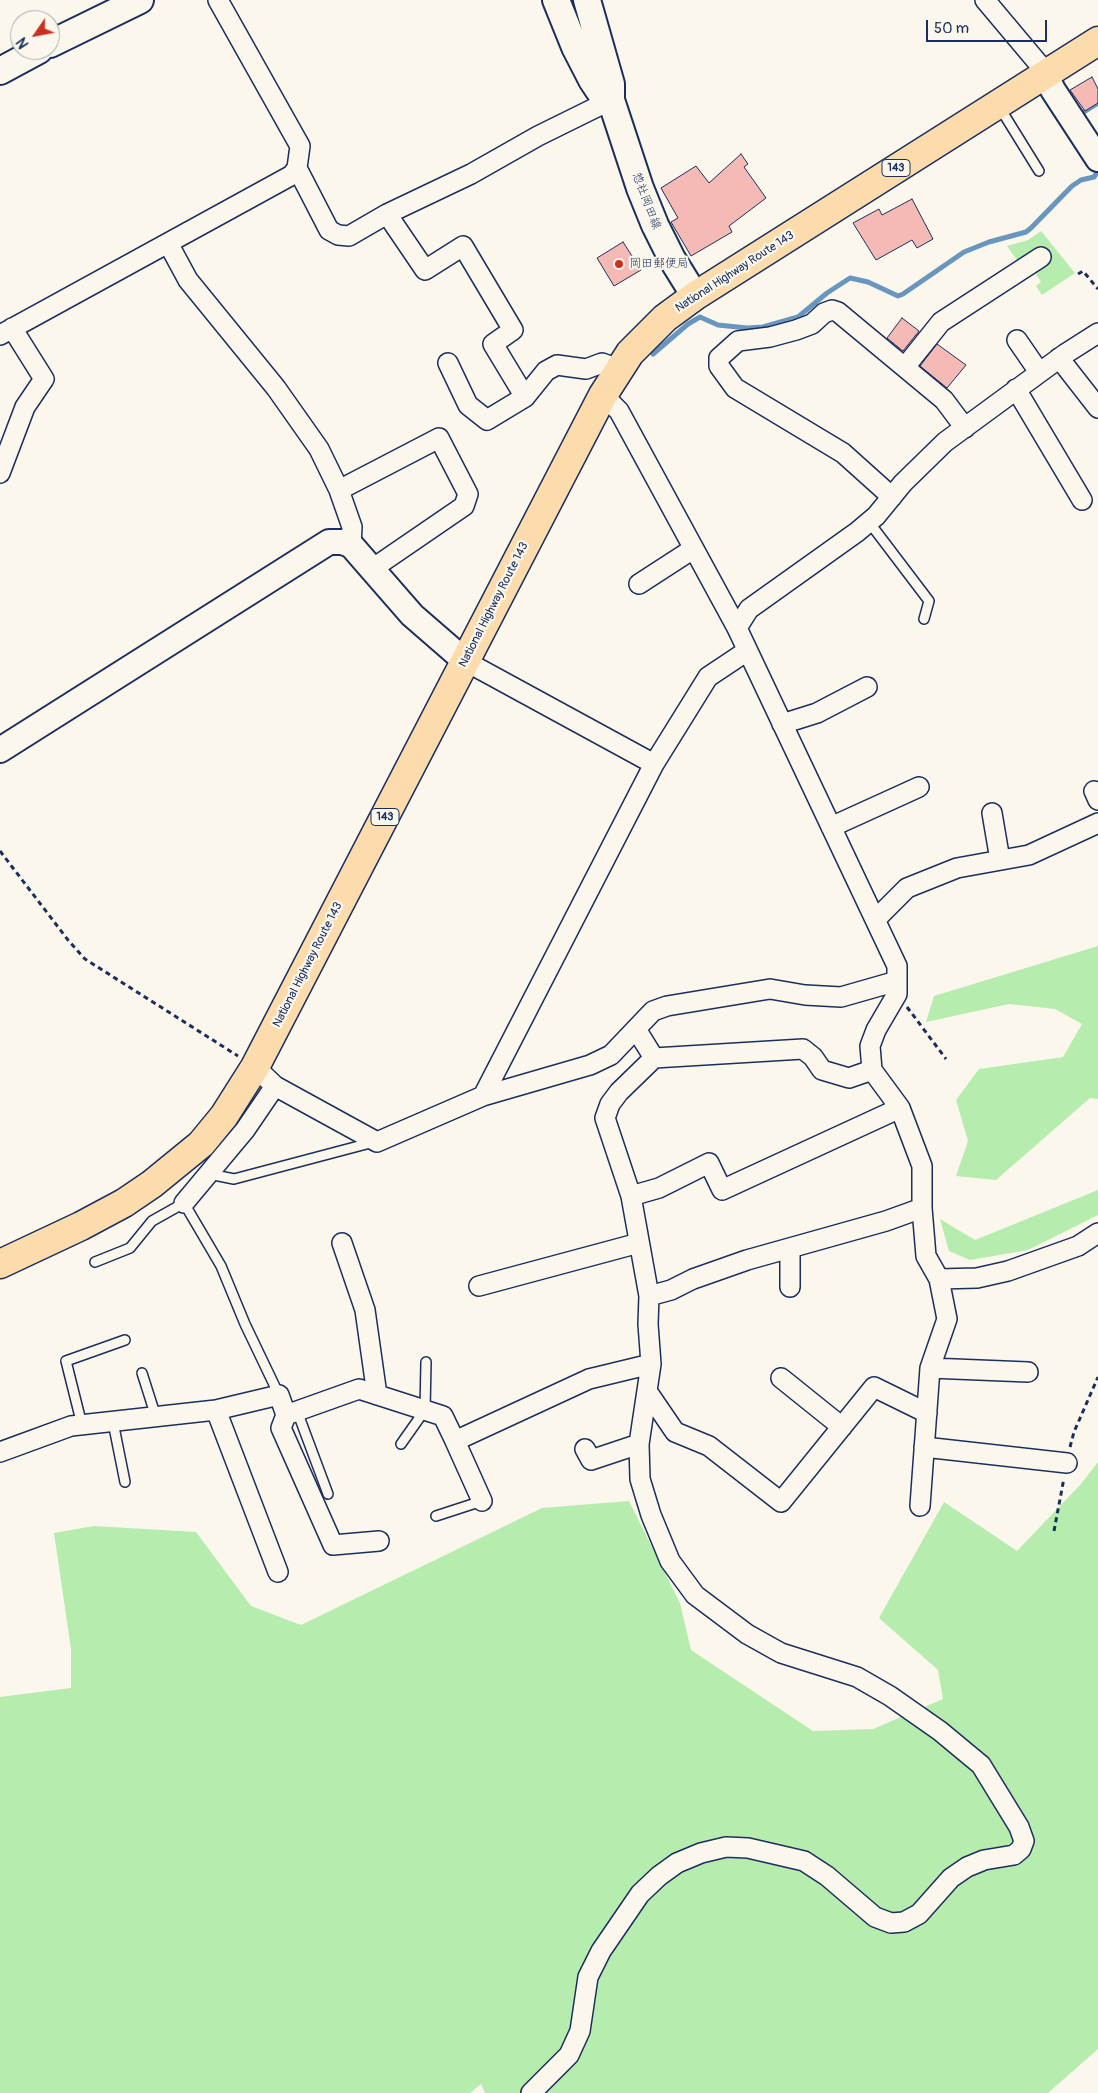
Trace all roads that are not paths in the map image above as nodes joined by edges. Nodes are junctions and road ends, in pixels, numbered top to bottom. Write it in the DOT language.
graph roads {
  1 [pos="140,0"];
  2 [pos="218,0"];
  3 [pos="556,0"];
  4 [pos="587,0"];
  5 [pos="985,0"];
  6 [pos="60,39"];
  7 [pos="1098,42"];
  8 [pos="21,60"];
  9 [pos="0,72"];
  10 [pos="1045,74"];
  11 [pos="611,100"];
  12 [pos="998,104"];
  13 [pos="1098,159"];
  14 [pos="298,168"];
  15 [pos="1039,171"];
  16 [pos="388,214"];
  17 [pos="168,243"];
  18 [pos="1041,257"];
  19 [pos="694,296"];
  20 [pos="6,332"];
  21 [pos="1098,332"];
  22 [pos="1018,340"];
  23 [pos="1059,358"];
  24 [pos="448,363"];
  25 [pos="905,367"];
  26 [pos="618,369"];
  27 [pos="1039,372"];
  28 [pos="1016,389"];
  29 [pos="603,395"];
  30 [pos="525,397"];
  31 [pos="1098,408"];
  32 [pos="965,428"];
  33 [pos="0,473"];
  34 [pos="339,490"];
  35 [pos="892,497"];
  36 [pos="1082,500"];
  37 [pos="869,522"];
  38 [pos="351,545"];
  39 [pos="693,549"];
  40 [pos="372,569"];
  41 [pos="639,584"];
  42 [pos="924,619"];
  43 [pos="737,628"];
  44 [pos="747,651"];
  45 [pos="465,660"];
  46 [pos="867,687"];
  47 [pos="782,724"];
  48 [pos="0,750"];
  49 [pos="654,764"];
  50 [pos="919,787"];
  51 [pos="992,813"];
  52 [pos="1098,823"];
  53 [pos="831,827"];
  54 [pos="1000,860"];
  55 [pos="876,920"];
  56 [pos="897,987"];
  57 [pos="636,1029"];
  58 [pos="654,1058"];
  59 [pos="255,1067"];
  60 [pos="872,1070"];
  61 [pos="275,1086"];
  62 [pos="483,1096"];
  63 [pos="900,1108"];
  64 [pos="377,1142"];
  65 [pos="209,1174"];
  66 [pos="631,1196"];
  67 [pos="184,1203"];
  68 [pos="922,1208"];
  69 [pos="1098,1233"];
  70 [pos="342,1243"];
  71 [pos="639,1243"];
  72 [pos="790,1248"];
  73 [pos="95,1262"];
  74 [pos="0,1264"];
  75 [pos="939,1279"];
  76 [pos="479,1286"];
  77 [pos="790,1287"];
  78 [pos="649,1296"];
  79 [pos="125,1340"];
  80 [pos="426,1362"];
  81 [pos="651,1364"];
  82 [pos="930,1368"];
  83 [pos="142,1372"];
  84 [pos="1028,1372"];
  85 [pos="781,1378"];
  86 [pos="647,1391"];
  87 [pos="377,1394"];
  88 [pos="279,1395"];
  89 [pos="216,1410"];
  90 [pos="425,1410"];
  91 [pos="292,1413"];
  92 [pos="927,1413"];
  93 [pos="156,1417"];
  94 [pos="113,1422"];
  95 [pos="82,1425"];
  96 [pos="842,1426"];
  97 [pos="455,1441"];
  98 [pos="401,1444"];
  99 [pos="639,1444"];
  100 [pos="924,1447"];
  101 [pos="585,1449"];
  102 [pos="0,1452"];
  103 [pos="1066,1463"];
  104 [pos="125,1482"];
  105 [pos="328,1494"];
  106 [pos="482,1501"];
  107 [pos="920,1506"];
  108 [pos="436,1516"];
  109 [pos="379,1541"];
  110 [pos="278,1572"];
  111 [pos="531,2093"];
  1 -- 6 [label="main road"];
  2 -- 14 [label="street"];
  3 -- 11 [label="main road, 惣社岡田線"];
  4 -- 11 [label="main road, 惣社岡田線"];
  5 -- 10 [label="street"];
  7 -- 10 [label="highway, National Highway Route 143 / 143"];
  8 -- 9 [label="main road"];
  10 -- 12 [label="highway, National Highway Route 143 / 143"];
  10 -- 13 [label="street"];
  11 -- 16 [label="street"];
  11 -- 19 [label="main road, 惣社岡田線"];
  12 -- 15 [label="lane"];
  12 -- 19 [label="highway, National Highway Route 143 / 143"];
  14 -- 16 [label="street"];
  14 -- 17 [label="street"];
  16 -- 30 [label="street"];
  17 -- 20 [label="street"];
  17 -- 34 [label="street"];
  18 -- 25 [label="street"];
  19 -- 26 [label="highway, National Highway Route 143 / 143"];
  20 -- 33 [label="street"];
  21 -- 23 [label="street"];
  22 -- 27 [label="street"];
  23 -- 27 [label="street"];
  23 -- 31 [label="street"];
  24 -- 30 [label="street"];
  25 -- 32 [label="street"];
  25 -- 35 [label="street"];
  26 -- 29 [label="highway, National Highway Route 143 / 143"];
  26 -- 30 [label="street"];
  27 -- 28 [label="street"];
  28 -- 32 [label="street"];
  28 -- 36 [label="street"];
  29 -- 39 [label="street"];
  29 -- 45 [label="highway, National Highway Route 143 / 143"];
  32 -- 35 [label="street"];
  34 -- 38 [label="street"];
  34 -- 40 [label="street"];
  35 -- 37 [label="street"];
  37 -- 42 [label="lane"];
  37 -- 43 [label="street"];
  38 -- 40 [label="street"];
  38 -- 48 [label="street"];
  39 -- 41 [label="street"];
  39 -- 43 [label="street"];
  40 -- 45 [label="street"];
  43 -- 44 [label="street"];
  44 -- 47 [label="street"];
  44 -- 49 [label="street"];
  45 -- 49 [label="street"];
  45 -- 59 [label="highway, National Highway Route 143 / 143"];
  46 -- 47 [label="street"];
  47 -- 53 [label="street"];
  49 -- 62 [label="street"];
  50 -- 53 [label="street"];
  51 -- 54 [label="street"];
  52 -- 54 [label="street"];
  53 -- 55 [label="street"];
  54 -- 55 [label="street"];
  55 -- 56 [label="street"];
  56 -- 57 [label="street"];
  56 -- 60 [label="street"];
  57 -- 58 [label="street"];
  57 -- 62 [label="street"];
  58 -- 60 [label="street"];
  58 -- 66 [label="street"];
  59 -- 61 [label="street"];
  59 -- 74 [label="highway, National Highway Route 143 / 143"];
  60 -- 63 [label="street"];
  61 -- 64 [label="street"];
  61 -- 65 [label="street"];
  62 -- 64 [label="street"];
  63 -- 66 [label="street"];
  63 -- 68 [label="street"];
  64 -- 65 [label="lane"];
  65 -- 67 [label="street"];
  66 -- 71 [label="street"];
  67 -- 73 [label="lane"];
  67 -- 88 [label="lane"];
  68 -- 72 [label="street"];
  68 -- 75 [label="street"];
  69 -- 75 [label="street"];
  70 -- 87 [label="street"];
  71 -- 76 [label="street"];
  71 -- 78 [label="street"];
  72 -- 77 [label="street"];
  72 -- 78 [label="street"];
  75 -- 82 [label="street"];
  78 -- 81 [label="street"];
  79 -- 95 [label="lane"];
  80 -- 90 [label="lane"];
  81 -- 86 [label="street"];
  81 -- 97 [label="street"];
  82 -- 84 [label="street"];
  82 -- 92 [label="street"];
  83 -- 93 [label="lane"];
  85 -- 96 [label="street"];
  86 -- 96 [label="street"];
  86 -- 99 [label="street"];
  87 -- 90 [label="street"];
  87 -- 91 [label="street"];
  88 -- 89 [label="street"];
  88 -- 91 [label="street"];
  89 -- 93 [label="street"];
  89 -- 110 [label="street"];
  90 -- 97 [label="street"];
  90 -- 98 [label="lane"];
  91 -- 105 [label="lane"];
  91 -- 109 [label="street"];
  92 -- 96 [label="street"];
  92 -- 100 [label="street"];
  93 -- 94 [label="street"];
  94 -- 95 [label="street"];
  94 -- 104 [label="lane"];
  95 -- 102 [label="street"];
  97 -- 106 [label="street"];
  99 -- 101 [label="street"];
  99 -- 111 [label="street"];
  100 -- 103 [label="street"];
  100 -- 107 [label="street"];
  106 -- 108 [label="lane"];
}
